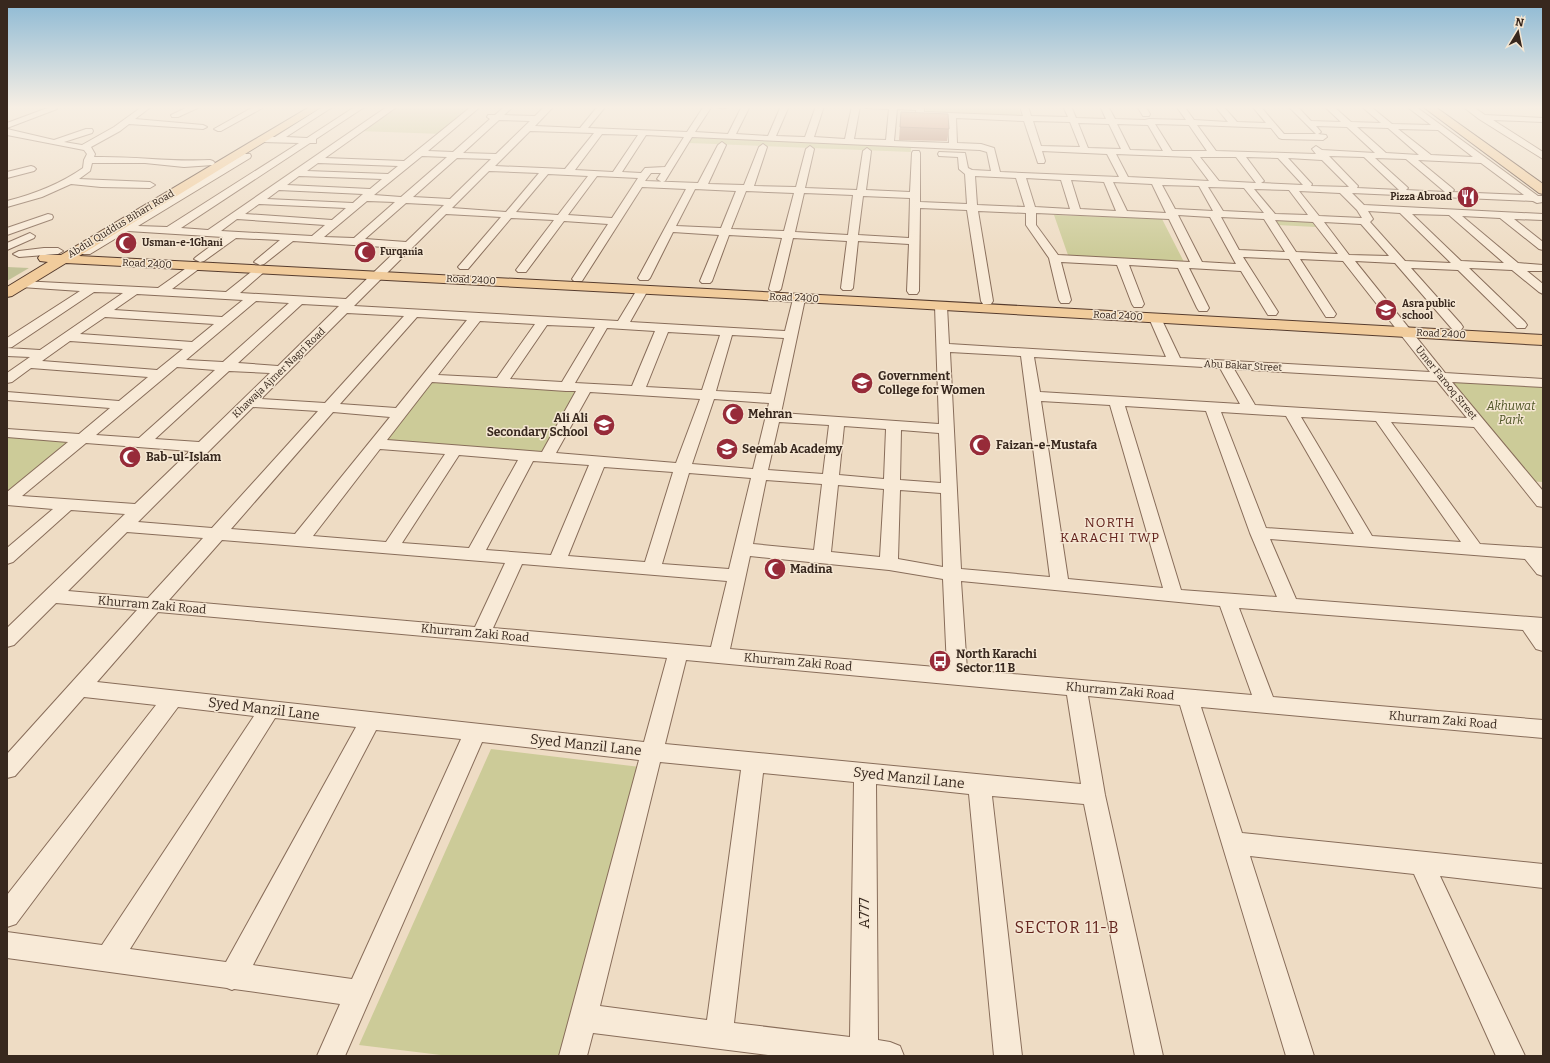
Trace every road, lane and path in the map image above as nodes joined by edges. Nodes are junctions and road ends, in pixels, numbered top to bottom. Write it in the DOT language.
graph roads {
  1 [pos="456,155"];
  2 [pos="1323,155"];
  3 [pos="1366,155"];
  4 [pos="91,156"];
  5 [pos="222,156"];
  6 [pos="245,156"];
  7 [pos="287,156"];
  8 [pos="323,156"];
  9 [pos="416,156"];
  10 [pos="469,156"];
  11 [pos="580,156"];
  12 [pos="628,156"];
  13 [pos="676,156"];
  14 [pos="716,156"];
  15 [pos="760,156"];
  16 [pos="805,156"];
  17 [pos="866,156"];
  18 [pos="916,156"];
  19 [pos="962,156"];
  20 [pos="992,156"];
  21 [pos="1039,156"];
  22 [pos="1112,156"];
  23 [pos="1153,156"];
  24 [pos="1195,156"];
  25 [pos="1240,156"];
  26 [pos="1272,156"];
  27 [pos="1280,156"];
  28 [pos="1297,156"];
  29 [pos="1377,156"];
  30 [pos="1384,156"];
  31 [pos="1426,156"];
  32 [pos="1477,156"];
  33 [pos="1495,156"];
  34 [pos="498,157"];
  35 [pos="1409,157"];
  36 [pos="269,158"];
  37 [pos="283,158"];
  38 [pos="1429,158"];
  39 [pos="1469,159"];
  40 [pos="317,160"];
  41 [pos="1483,160"];
  42 [pos="1041,161"];
  43 [pos="210,163"];
  44 [pos="19,164"];
  45 [pos="406,164"];
  46 [pos="88,165"];
  47 [pos="7,167"];
  48 [pos="487,168"];
  49 [pos="31,169"];
  50 [pos="104,169"];
  51 [pos="667,170"];
  52 [pos="546,171"];
  53 [pos="568,172"];
  54 [pos="297,173"];
  55 [pos="594,173"];
  56 [pos="970,173"];
  57 [pos="616,174"];
  58 [pos="996,174"];
  59 [pos="7,175"];
  60 [pos="1020,175"];
  61 [pos="390,177"];
  62 [pos="1065,178"];
  63 [pos="1107,179"];
  64 [pos="642,180"];
  65 [pos="1124,180"];
  66 [pos="69,181"];
  67 [pos="1260,181"];
  68 [pos="1156,182"];
  69 [pos="1168,182"];
  70 [pos="1214,182"];
  71 [pos="658,184"];
  72 [pos="1202,184"];
  73 [pos="1307,184"];
  74 [pos="150,185"];
  75 [pos="697,186"];
  76 [pos="1247,186"];
  77 [pos="195,188"];
  78 [pos="745,188"];
  79 [pos="1292,188"];
  80 [pos="1348,188"];
  81 [pos="1403,188"];
  82 [pos="233,190"];
  83 [pos="273,190"];
  84 [pos="799,190"];
  85 [pos="1449,190"];
  86 [pos="1543,190"];
  87 [pos="1514,192"];
  88 [pos="860,193"];
  89 [pos="253,195"];
  90 [pos="370,195"];
  91 [pos="1538,198"];
  92 [pos="405,200"];
  93 [pos="914,200"];
  94 [pos="453,202"];
  95 [pos="7,204"];
  96 [pos="356,206"];
  97 [pos="972,207"];
  98 [pos="1361,208"];
  99 [pos="1031,210"];
  100 [pos="443,211"];
  101 [pos="1076,212"];
  102 [pos="1452,213"];
  103 [pos="1123,214"];
  104 [pos="1172,214"];
  105 [pos="1217,214"];
  106 [pos="508,215"];
  107 [pos="1401,215"];
  108 [pos="1503,215"];
  109 [pos="234,216"];
  110 [pos="1269,217"];
  111 [pos="1543,217"];
  112 [pos="48,218"];
  113 [pos="560,218"];
  114 [pos="1316,219"];
  115 [pos="1366,220"];
  116 [pos="1384,220"];
  117 [pos="616,221"];
  118 [pos="336,223"];
  119 [pos="126,228"];
  120 [pos="669,229"];
  121 [pos="170,231"];
  122 [pos="725,231"];
  123 [pos="7,232"];
  124 [pos="209,234"];
  125 [pos="789,234"];
  126 [pos="233,235"];
  127 [pos="30,236"];
  128 [pos="853,237"];
  129 [pos="290,238"];
  130 [pos="314,240"];
  131 [pos="913,241"];
  132 [pos="356,242"];
  133 [pos="408,245"];
  134 [pos="1543,246"];
  135 [pos="7,247"];
  136 [pos="7,253"];
  137 [pos="1235,253"];
  138 [pos="65,254"];
  139 [pos="1292,255"];
  140 [pos="1435,255"];
  141 [pos="1450,255"];
  142 [pos="1346,257"];
  143 [pos="1399,257"];
  144 [pos="1055,258"];
  145 [pos="198,262"];
  146 [pos="1122,262"];
  147 [pos="1182,265"];
  148 [pos="260,266"];
  149 [pos="1198,266"];
  150 [pos="1460,266"];
  151 [pos="464,267"];
  152 [pos="1516,267"];
  153 [pos="1245,268"];
  154 [pos="1543,268"];
  155 [pos="522,270"];
  156 [pos="381,272"];
  157 [pos="578,279"];
  158 [pos="7,281"];
  159 [pos="706,281"];
  160 [pos="21,284"];
  161 [pos="643,284"];
  162 [pos="92,288"];
  163 [pos="775,289"];
  164 [pos="1543,290"];
  165 [pos="134,291"];
  166 [pos="7,292"];
  167 [pos="161,292"];
  168 [pos="913,292"];
  169 [pos="855,294"];
  170 [pos="229,296"];
  171 [pos="253,298"];
  172 [pos="799,299"];
  173 [pos="299,300"];
  174 [pos="1065,300"];
  175 [pos="987,301"];
  176 [pos="1138,304"];
  177 [pos="347,306"];
  178 [pos="941,306"];
  179 [pos="1203,308"];
  180 [pos="1272,312"];
  181 [pos="102,313"];
  182 [pos="414,313"];
  183 [pos="1330,314"];
  184 [pos="476,317"];
  185 [pos="1155,318"];
  186 [pos="225,321"];
  187 [pos="543,321"];
  188 [pos="603,324"];
  189 [pos="622,325"];
  190 [pos="1521,325"];
  191 [pos="1457,327"];
  192 [pos="663,328"];
  193 [pos="1401,328"];
  194 [pos="727,332"];
  195 [pos="1543,332"];
  196 [pos="790,335"];
  197 [pos="67,337"];
  198 [pos="1543,340"];
  199 [pos="7,344"];
  200 [pos="194,346"];
  201 [pos="943,348"];
  202 [pos="7,352"];
  203 [pos="1027,353"];
  204 [pos="42,354"];
  205 [pos="1175,362"];
  206 [pos="173,363"];
  207 [pos="28,364"];
  208 [pos="1225,365"];
  209 [pos="227,366"];
  210 [pos="282,370"];
  211 [pos="160,374"];
  212 [pos="1441,377"];
  213 [pos="427,378"];
  214 [pos="7,379"];
  215 [pos="500,383"];
  216 [pos="1543,383"];
  217 [pos="566,387"];
  218 [pos="585,388"];
  219 [pos="637,391"];
  220 [pos="708,395"];
  221 [pos="7,396"];
  222 [pos="1034,396"];
  223 [pos="776,400"];
  224 [pos="1116,401"];
  225 [pos="249,402"];
  226 [pos="122,405"];
  227 [pos="330,407"];
  228 [pos="1212,407"];
  229 [pos="1250,409"];
  230 [pos="1291,412"];
  231 [pos="400,413"];
  232 [pos="772,417"];
  233 [pos="1380,417"];
  234 [pos="837,422"];
  235 [pos="1479,423"];
  236 [pos="894,426"];
  237 [pos="946,429"];
  238 [pos="7,433"];
  239 [pos="81,438"];
  240 [pos="142,443"];
  241 [pos="376,444"];
  242 [pos="203,447"];
  243 [pos="455,450"];
  244 [pos="528,456"];
  245 [pos="546,458"];
  246 [pos="598,462"];
  247 [pos="682,468"];
  248 [pos="759,475"];
  249 [pos="831,480"];
  250 [pos="1526,481"];
  251 [pos="1543,482"];
  252 [pos="892,485"];
  253 [pos="949,489"];
  254 [pos="7,500"];
  255 [pos="1543,502"];
  256 [pos="67,505"];
  257 [pos="139,510"];
  258 [pos="123,526"];
  259 [pos="217,533"];
  260 [pos="1259,533"];
  261 [pos="300,540"];
  262 [pos="1367,542"];
  263 [pos="391,548"];
  264 [pos="743,549"];
  265 [pos="1475,549"];
  266 [pos="475,554"];
  267 [pos="1536,554"];
  268 [pos="822,557"];
  269 [pos="7,558"];
  270 [pos="516,558"];
  271 [pos="557,561"];
  272 [pos="889,564"];
  273 [pos="652,569"];
  274 [pos="1543,570"];
  275 [pos="951,574"];
  276 [pos="737,576"];
  277 [pos="1060,584"];
  278 [pos="52,596"];
  279 [pos="1174,596"];
  280 [pos="1227,600"];
  281 [pos="154,605"];
  282 [pos="1289,605"];
  283 [pos="1536,625"];
  284 [pos="481,634"];
  285 [pos="7,640"];
  286 [pos="1543,644"];
  287 [pos="678,652"];
  288 [pos="719,655"];
  289 [pos="957,677"];
  290 [pos="1076,687"];
  291 [pos="79,688"];
  292 [pos="1188,697"];
  293 [pos="173,698"];
  294 [pos="1265,703"];
  295 [pos="269,710"];
  296 [pos="370,722"];
  297 [pos="1543,729"];
  298 [pos="475,733"];
  299 [pos="652,752"];
  300 [pos="753,762"];
  301 [pos="7,769"];
  302 [pos="865,773"];
  303 [pos="979,785"];
  304 [pos="1094,795"];
  305 [pos="1233,843"];
  306 [pos="1421,862"];
  307 [pos="1543,876"];
  308 [pos="7,915"];
  309 [pos="7,945"];
  310 [pos="108,959"];
  311 [pos="232,977"];
  312 [pos="359,993"];
  313 [pos="582,1018"];
  314 [pos="719,1034"];
  315 [pos="877,1054"];
  316 [pos="331,1056"];
  317 [pos="573,1056"];
  318 [pos="1008,1056"];
  319 [pos="1149,1056"];
  320 [pos="1300,1056"];
  321 [pos="1511,1056"];
  1 -- 92 [label="street"];
  2 -- 80 [label="street"];
  3 -- 81 [label="street"];
  4 -- 46 [label="street"];
  5 -- 43 [label="main road, Abdul Quddus Bihari Road"];
  6 -- 77 [label="street"];
  6 -- 138 [label="main road, Abdul Quddus Bihari Road"];
  7 -- 37 [label="street"];
  8 -- 40 [label="street"];
  9 -- 45 [label="street"];
  10 -- 34 [label="street"];
  11 -- 53 [label="street"];
  12 -- 57 [label="street"];
  13 -- 51 [label="street"];
  14 -- 75 [label="street"];
  15 -- 78 [label="street"];
  16 -- 84 [label="street"];
  17 -- 88 [label="street"];
  18 -- 93 [label="street"];
  19 -- 56 [label="street"];
  20 -- 58 [label="street"];
  21 -- 42 [label="street"];
  22 -- 65 [label="street"];
  23 -- 69 [label="street"];
  24 -- 70 [label="street"];
  25 -- 67 [label="street"];
  26 -- 27 [label="street"];
  27 -- 28 [label="street"];
  27 -- 73 [label="street"];
  29 -- 30 [label="street"];
  30 -- 35 [label="street"];
  31 -- 38 [label="street"];
  32 -- 41 [label="street"];
  33 -- 86 [label="main road"];
  34 -- 48 [label="street, Khawaja Ajmer Nagri Road"];
  35 -- 38 [label="street"];
  35 -- 85 [label="street"];
  36 -- 37 [label="street"];
  37 -- 40 [label="street"];
  37 -- 82 [label="street"];
  38 -- 39 [label="street"];
  39 -- 41 [label="street"];
  39 -- 87 [label="street"];
  40 -- 45 [label="street"];
  40 -- 54 [label="street"];
  41 -- 91 [label="street"];
  43 -- 46 [label="street"];
  43 -- 138 [label="main road, Abdul Quddus Bihari Road"];
  44 -- 47 [label="street"];
  45 -- 61 [label="street"];
  46 -- 50 [label="street"];
  46 -- 66 [label="street"];
  48 -- 52 [label="street"];
  48 -- 94 [label="street, Khawaja Ajmer Nagri Road"];
  49 -- 59 [label="street"];
  51 -- 64 [label="street"];
  51 -- 71 [label="street"];
  52 -- 53 [label="street"];
  52 -- 106 [label="street"];
  53 -- 55 [label="street"];
  54 -- 61 [label="street"];
  54 -- 83 [label="street"];
  55 -- 57 [label="street"];
  55 -- 113 [label="street"];
  56 -- 58 [label="street"];
  56 -- 97 [label="street"];
  57 -- 64 [label="street"];
  58 -- 60 [label="street"];
  60 -- 62 [label="street"];
  60 -- 99 [label="street"];
  61 -- 90 [label="street"];
  62 -- 63 [label="street"];
  62 -- 101 [label="street"];
  63 -- 65 [label="street"];
  63 -- 103 [label="street"];
  64 -- 71 [label="street"];
  64 -- 117 [label="street"];
  65 -- 68 [label="street"];
  66 -- 74 [label="street"];
  66 -- 95 [label="street"];
  67 -- 70 [label="street"];
  67 -- 73 [label="street"];
  68 -- 69 [label="street"];
  68 -- 104 [label="street"];
  69 -- 72 [label="street"];
  70 -- 72 [label="street"];
  70 -- 76 [label="street"];
  71 -- 75 [label="street"];
  72 -- 105 [label="street"];
  73 -- 80 [label="street"];
  75 -- 78 [label="street"];
  75 -- 120 [label="street"];
  76 -- 79 [label="street"];
  76 -- 110 [label="street"];
  77 -- 82 [label="street"];
  77 -- 119 [label="street"];
  78 -- 84 [label="street"];
  78 -- 122 [label="street"];
  79 -- 80 [label="street"];
  79 -- 114 [label="street, Umer Farooq Street"];
  80 -- 81 [label="street"];
  80 -- 91 [label="street"];
  80 -- 98 [label="street"];
  81 -- 85 [label="street"];
  82 -- 89 [label="street"];
  82 -- 121 [label="street"];
  83 -- 89 [label="street"];
  83 -- 90 [label="street"];
  84 -- 88 [label="street"];
  84 -- 125 [label="street"];
  85 -- 87 [label="street"];
  87 -- 91 [label="street"];
  88 -- 93 [label="street"];
  88 -- 128 [label="street"];
  89 -- 96 [label="street"];
  89 -- 109 [label="street"];
  90 -- 92 [label="street"];
  90 -- 96 [label="street"];
  92 -- 94 [label="street"];
  92 -- 132 [label="street"];
  93 -- 97 [label="street"];
  93 -- 131 [label="street"];
  94 -- 100 [label="street, Khawaja Ajmer Nagri Road"];
  96 -- 118 [label="street"];
  97 -- 99 [label="street"];
  97 -- 175 [label="street"];
  98 -- 107 [label="street"];
  98 -- 115 [label="street"];
  99 -- 101 [label="street"];
  99 -- 144 [label="street"];
  100 -- 106 [label="street"];
  100 -- 133 [label="street, Khawaja Ajmer Nagri Road"];
  101 -- 103 [label="street"];
  102 -- 107 [label="street"];
  102 -- 108 [label="street"];
  102 -- 152 [label="street"];
  103 -- 104 [label="street"];
  104 -- 105 [label="street"];
  104 -- 149 [label="street"];
  105 -- 110 [label="street"];
  105 -- 137 [label="street"];
  106 -- 113 [label="street"];
  106 -- 151 [label="street"];
  107 -- 141 [label="street"];
  108 -- 111 [label="street"];
  108 -- 134 [label="street"];
  109 -- 118 [label="street"];
  109 -- 124 [label="street"];
  110 -- 114 [label="street"];
  110 -- 139 [label="street"];
  112 -- 123 [label="street"];
  113 -- 117 [label="street"];
  113 -- 155 [label="street"];
  114 -- 115 [label="street"];
  114 -- 142 [label="street, Umer Farooq Street"];
  115 -- 116 [label="street"];
  115 -- 143 [label="street"];
  117 -- 157 [label="street"];
  118 -- 130 [label="street"];
  119 -- 121 [label="street"];
  119 -- 138 [label="street"];
  120 -- 122 [label="street"];
  120 -- 161 [label="street"];
  121 -- 124 [label="street"];
  122 -- 125 [label="street"];
  122 -- 159 [label="street"];
  124 -- 126 [label="street"];
  125 -- 128 [label="street"];
  125 -- 163 [label="street"];
  126 -- 129 [label="street"];
  126 -- 145 [label="street"];
  127 -- 135 [label="street"];
  128 -- 131 [label="street"];
  128 -- 169 [label="street"];
  129 -- 130 [label="street"];
  129 -- 148 [label="street"];
  130 -- 132 [label="street"];
  131 -- 168 [label="street"];
  132 -- 133 [label="street"];
  133 -- 156 [label="street, Khawaja Ajmer Nagri Road"];
  136 -- 138 [label="street"];
  137 -- 139 [label="street"];
  137 -- 153 [label="street"];
  138 -- 145 [label="main road, Road 2400"];
  138 -- 145 [label="main road, Road 2400"];
  138 -- 158 [label="main road, Abdul Quddus Bihari Road"];
  138 -- 160 [label="main road, Abdul Quddus Bihari Road"];
  139 -- 142 [label="street"];
  139 -- 183 [label="street"];
  140 -- 141 [label="street"];
  141 -- 150 [label="street"];
  142 -- 143 [label="street"];
  142 -- 193 [label="street, Umer Farooq Street"];
  143 -- 150 [label="street"];
  143 -- 191 [label="street"];
  144 -- 146 [label="street"];
  144 -- 174 [label="street"];
  145 -- 148 [label="main road, Road 2400"];
  145 -- 167 [label="street"];
  146 -- 147 [label="street"];
  146 -- 176 [label="street"];
  147 -- 149 [label="street"];
  147 -- 179 [label="street"];
  148 -- 156 [label="main road, Road 2400"];
  148 -- 170 [label="street"];
  149 -- 153 [label="street"];
  150 -- 152 [label="street"];
  150 -- 190 [label="street"];
  152 -- 154 [label="street"];
  152 -- 164 [label="street"];
  153 -- 180 [label="street"];
  156 -- 157 [label="main road, Road 2400"];
  156 -- 161 [label="main road, Road 2400"];
  156 -- 177 [label="street, Khawaja Ajmer Nagri Road"];
  157 -- 163 [label="main road, Road 2400"];
  160 -- 162 [label="street"];
  160 -- 166 [label="main road, Abdul Quddus Bihari Road"];
  161 -- 172 [label="main road, Road 2400"];
  161 -- 189 [label="street"];
  162 -- 165 [label="street"];
  162 -- 199 [label="street"];
  163 -- 169 [label="main road, Road 2400"];
  165 -- 167 [label="street"];
  165 -- 181 [label="street"];
  167 -- 170 [label="street"];
  169 -- 172 [label="main road, Road 2400"];
  169 -- 175 [label="main road, Road 2400"];
  169 -- 178 [label="main road, Road 2400"];
  170 -- 171 [label="street"];
  171 -- 173 [label="street"];
  171 -- 186 [label="street"];
  172 -- 196 [label="street"];
  173 -- 177 [label="street"];
  173 -- 209 [label="street"];
  175 -- 193 [label="main road, Road 2400"];
  177 -- 182 [label="street"];
  177 -- 210 [label="street, Khawaja Ajmer Nagri Road"];
  178 -- 185 [label="main road, Road 2400"];
  178 -- 201 [label="street"];
  181 -- 186 [label="street"];
  181 -- 197 [label="street"];
  182 -- 184 [label="street"];
  182 -- 227 [label="street"];
  184 -- 187 [label="street"];
  184 -- 213 [label="street"];
  185 -- 193 [label="main road, Road 2400"];
  185 -- 205 [label="street"];
  186 -- 200 [label="street"];
  187 -- 188 [label="street"];
  187 -- 215 [label="street"];
  188 -- 189 [label="street"];
  188 -- 217 [label="street"];
  189 -- 192 [label="street"];
  191 -- 193 [label="main road, Road 2400"];
  191 -- 195 [label="main road, Road 2400"];
  192 -- 194 [label="street"];
  192 -- 219 [label="street"];
  193 -- 198 [label="main road, Road 2400"];
  193 -- 212 [label="street, Umer Farooq Street"];
  194 -- 196 [label="street"];
  194 -- 220 [label="street"];
  196 -- 223 [label="street"];
  197 -- 200 [label="street"];
  197 -- 204 [label="street"];
  200 -- 206 [label="street"];
  201 -- 203 [label="street, Abu Bakar Street"];
  201 -- 237 [label="street"];
  202 -- 204 [label="street"];
  203 -- 205 [label="street, Abu Bakar Street"];
  203 -- 222 [label="street"];
  204 -- 207 [label="street"];
  205 -- 208 [label="street, Abu Bakar Street"];
  206 -- 209 [label="street"];
  206 -- 211 [label="street"];
  207 -- 211 [label="street"];
  207 -- 214 [label="street"];
  208 -- 212 [label="street, Abu Bakar Street"];
  208 -- 229 [label="street"];
  209 -- 210 [label="street"];
  209 -- 240 [label="street"];
  210 -- 225 [label="street, Khawaja Ajmer Nagri Road"];
  211 -- 226 [label="street"];
  212 -- 216 [label="street, Abu Bakar Street"];
  212 -- 235 [label="street, Umer Farooq Street"];
  213 -- 215 [label="street"];
  213 -- 231 [label="street"];
  215 -- 217 [label="street"];
  217 -- 218 [label="street"];
  218 -- 219 [label="street"];
  218 -- 245 [label="street"];
  219 -- 220 [label="street"];
  220 -- 223 [label="street"];
  220 -- 247 [label="street"];
  221 -- 226 [label="street"];
  222 -- 224 [label="street"];
  222 -- 277 [label="street"];
  223 -- 232 [label="street"];
  224 -- 228 [label="street"];
  224 -- 279 [label="street"];
  225 -- 227 [label="street"];
  225 -- 242 [label="street, Khawaja Ajmer Nagri Road"];
  226 -- 239 [label="street"];
  227 -- 231 [label="street"];
  227 -- 259 [label="street"];
  228 -- 229 [label="street"];
  228 -- 260 [label="street"];
  229 -- 230 [label="street"];
  230 -- 233 [label="street"];
  230 -- 262 [label="street"];
  231 -- 241 [label="street"];
  232 -- 234 [label="street"];
  232 -- 248 [label="street"];
  233 -- 235 [label="street"];
  233 -- 265 [label="street"];
  234 -- 236 [label="street"];
  234 -- 249 [label="street"];
  235 -- 250 [label="street, Umer Farooq Street"];
  236 -- 237 [label="street"];
  236 -- 252 [label="street"];
  237 -- 253 [label="street"];
  238 -- 239 [label="street"];
  239 -- 240 [label="street"];
  239 -- 254 [label="street"];
  240 -- 242 [label="street"];
  241 -- 243 [label="street"];
  241 -- 261 [label="street"];
  242 -- 257 [label="street, Khawaja Ajmer Nagri Road"];
  243 -- 244 [label="street"];
  243 -- 263 [label="street"];
  244 -- 245 [label="street"];
  244 -- 266 [label="street"];
  245 -- 246 [label="street"];
  246 -- 247 [label="street"];
  246 -- 271 [label="street"];
  247 -- 248 [label="street"];
  247 -- 273 [label="street"];
  248 -- 249 [label="street"];
  248 -- 264 [label="street"];
  249 -- 252 [label="street"];
  249 -- 268 [label="street"];
  250 -- 251 [label="street"];
  250 -- 255 [label="street, Umer Farooq Street"];
  252 -- 253 [label="street"];
  252 -- 272 [label="street"];
  253 -- 275 [label="street"];
  254 -- 256 [label="street"];
  256 -- 257 [label="street"];
  256 -- 269 [label="street"];
  257 -- 258 [label="street, Khawaja Ajmer Nagri Road"];
  258 -- 259 [label="street"];
  258 -- 278 [label="street, Khawaja Ajmer Nagri Road"];
  259 -- 261 [label="street"];
  259 -- 281 [label="street"];
  260 -- 262 [label="street"];
  260 -- 282 [label="street"];
  261 -- 263 [label="street"];
  262 -- 265 [label="street"];
  263 -- 266 [label="street"];
  264 -- 268 [label="street"];
  264 -- 276 [label="street"];
  265 -- 267 [label="street"];
  266 -- 270 [label="street"];
  267 -- 274 [label="street"];
  268 -- 272 [label="street"];
  270 -- 271 [label="street"];
  270 -- 284 [label="street"];
  271 -- 273 [label="street"];
  272 -- 275 [label="street"];
  273 -- 276 [label="street"];
  275 -- 277 [label="street"];
  275 -- 289 [label="street"];
  276 -- 288 [label="street"];
  277 -- 279 [label="street"];
  278 -- 281 [label="street, Khurram Zaki Road"];
  278 -- 285 [label="street, Khawaja Ajmer Nagri Road"];
  279 -- 280 [label="street"];
  280 -- 282 [label="street"];
  280 -- 294 [label="street"];
  281 -- 284 [label="street, Khurram Zaki Road"];
  281 -- 291 [label="street"];
  282 -- 283 [label="street"];
  283 -- 286 [label="street"];
  284 -- 287 [label="street, Khurram Zaki Road"];
  287 -- 288 [label="street, Khurram Zaki Road"];
  287 -- 299 [label="street"];
  288 -- 289 [label="street, Khurram Zaki Road"];
  289 -- 290 [label="street, Khurram Zaki Road"];
  290 -- 292 [label="street, Khurram Zaki Road"];
  290 -- 304 [label="street"];
  291 -- 293 [label="street, Syed Manzil Lane"];
  291 -- 301 [label="street"];
  292 -- 294 [label="street, Khurram Zaki Road"];
  292 -- 305 [label="street"];
  293 -- 295 [label="street, Syed Manzil Lane"];
  293 -- 308 [label="street"];
  294 -- 297 [label="street, Khurram Zaki Road"];
  295 -- 296 [label="street, Syed Manzil Lane"];
  295 -- 310 [label="street"];
  296 -- 298 [label="street, Syed Manzil Lane"];
  296 -- 311 [label="street"];
  298 -- 299 [label="street, Syed Manzil Lane"];
  298 -- 312 [label="street"];
  299 -- 300 [label="street, Syed Manzil Lane"];
  299 -- 313 [label="street"];
  300 -- 302 [label="street, Syed Manzil Lane"];
  300 -- 314 [label="street"];
  302 -- 303 [label="street, Syed Manzil Lane"];
  302 -- 315 [label="street, A777"];
  303 -- 304 [label="street, Syed Manzil Lane"];
  303 -- 318 [label="street"];
  304 -- 319 [label="street"];
  305 -- 306 [label="street"];
  305 -- 320 [label="street"];
  306 -- 307 [label="street"];
  306 -- 321 [label="street"];
  309 -- 310 [label="street"];
  310 -- 311 [label="street"];
  311 -- 312 [label="street"];
  312 -- 316 [label="street"];
  313 -- 314 [label="street"];
  313 -- 317 [label="street"];
  314 -- 315 [label="street"];
}
